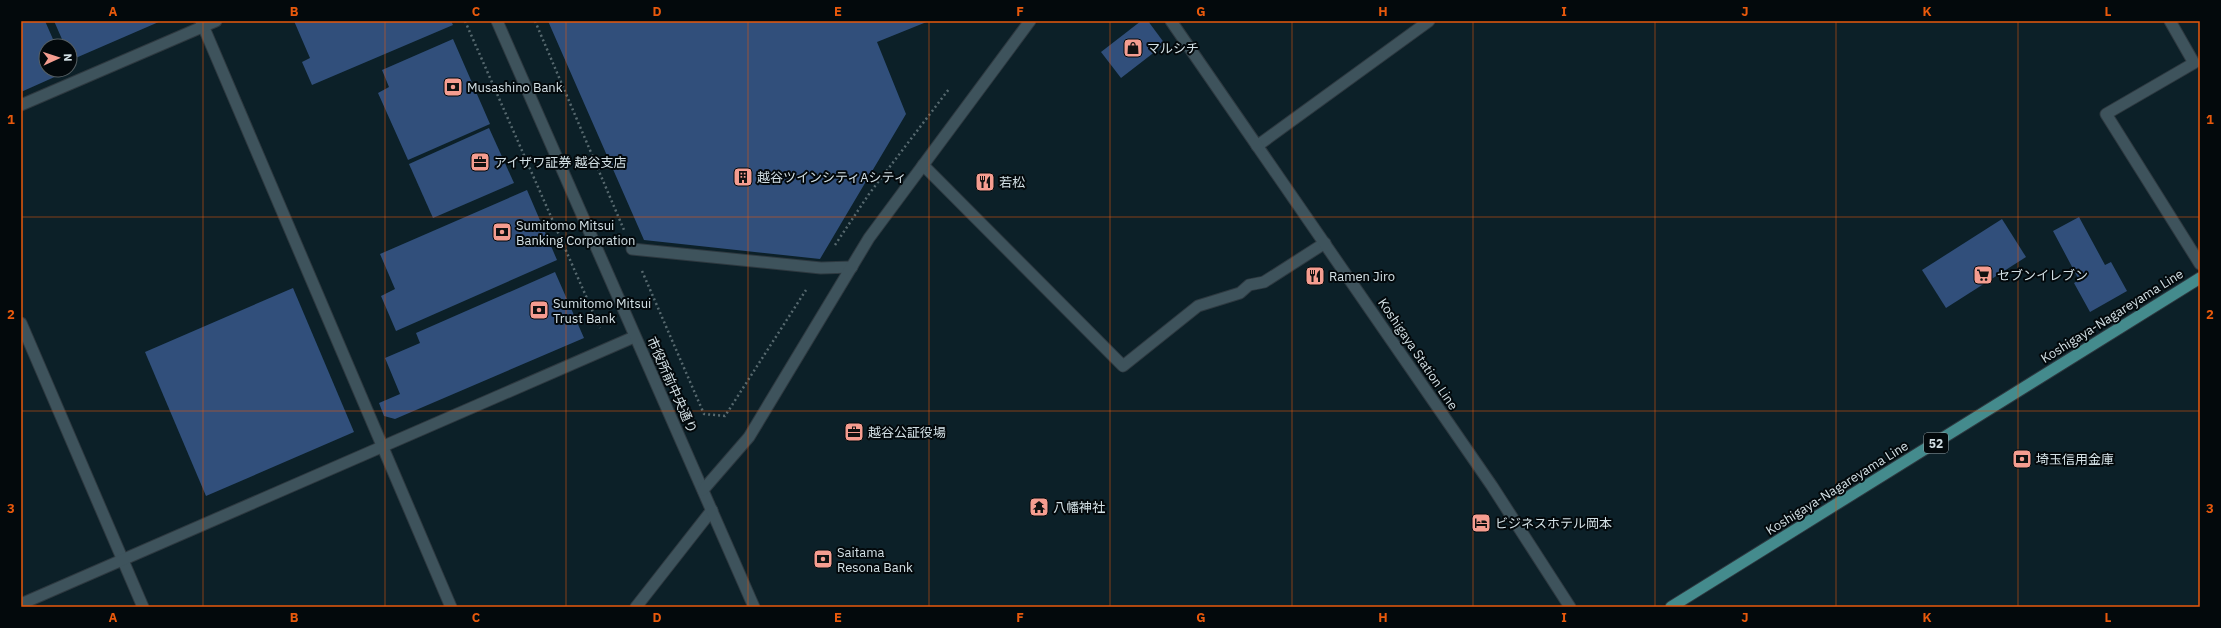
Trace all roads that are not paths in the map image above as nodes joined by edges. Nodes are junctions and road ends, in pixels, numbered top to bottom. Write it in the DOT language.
graph roads {
  1 [pos="216,21"];
  2 [pos="497,21"];
  3 [pos="1030,21"];
  4 [pos="1171,21"];
  5 [pos="1429,21"];
  6 [pos="2170,21"];
  7 [pos="202,24"];
  8 [pos="21,105"];
  9 [pos="1257,146"];
  10 [pos="923,165"];
  11 [pos="1325,243"];
  12 [pos="632,249"];
  13 [pos="2200,264"];
  14 [pos="852,267"];
  15 [pos="2200,278"];
  16 [pos="21,323"];
  17 [pos="634,337"];
  18 [pos="383,447"];
  19 [pos="703,490"];
  20 [pos="712,510"];
  21 [pos="123,561"];
  22 [pos="21,604"];
  23 [pos="143,607"];
  24 [pos="451,607"];
  25 [pos="636,607"];
  26 [pos="754,607"];
  27 [pos="1570,607"];
  28 [pos="1671,607"];
  1 -- 7 [label="street"];
  2 -- 17 [label="street, 市役所前中央通り"];
  3 -- 10 [label="street"];
  4 -- 9 [label="street, Koshigaya Station Line"];
  5 -- 9 [label="street"];
  6 -- 13 [label="street"];
  7 -- 8 [label="street"];
  7 -- 18 [label="street"];
  9 -- 11 [label="street, Koshigaya Station Line"];
  10 -- 11 [label="street"];
  10 -- 14 [label="street"];
  11 -- 27 [label="street, Koshigaya Station Line"];
  12 -- 14 [label="street"];
  14 -- 19 [label="street"];
  15 -- 28 [label="main road, Koshigaya-Nagareyama Line / 52"];
  16 -- 21 [label="street"];
  17 -- 18 [label="street"];
  17 -- 19 [label="street, 市役所前中央通り"];
  18 -- 21 [label="street"];
  18 -- 24 [label="street"];
  19 -- 20 [label="street, 市役所前中央通り"];
  20 -- 25 [label="street"];
  20 -- 26 [label="street, 市役所前中央通り"];
  21 -- 22 [label="street"];
  21 -- 23 [label="street"];
}
